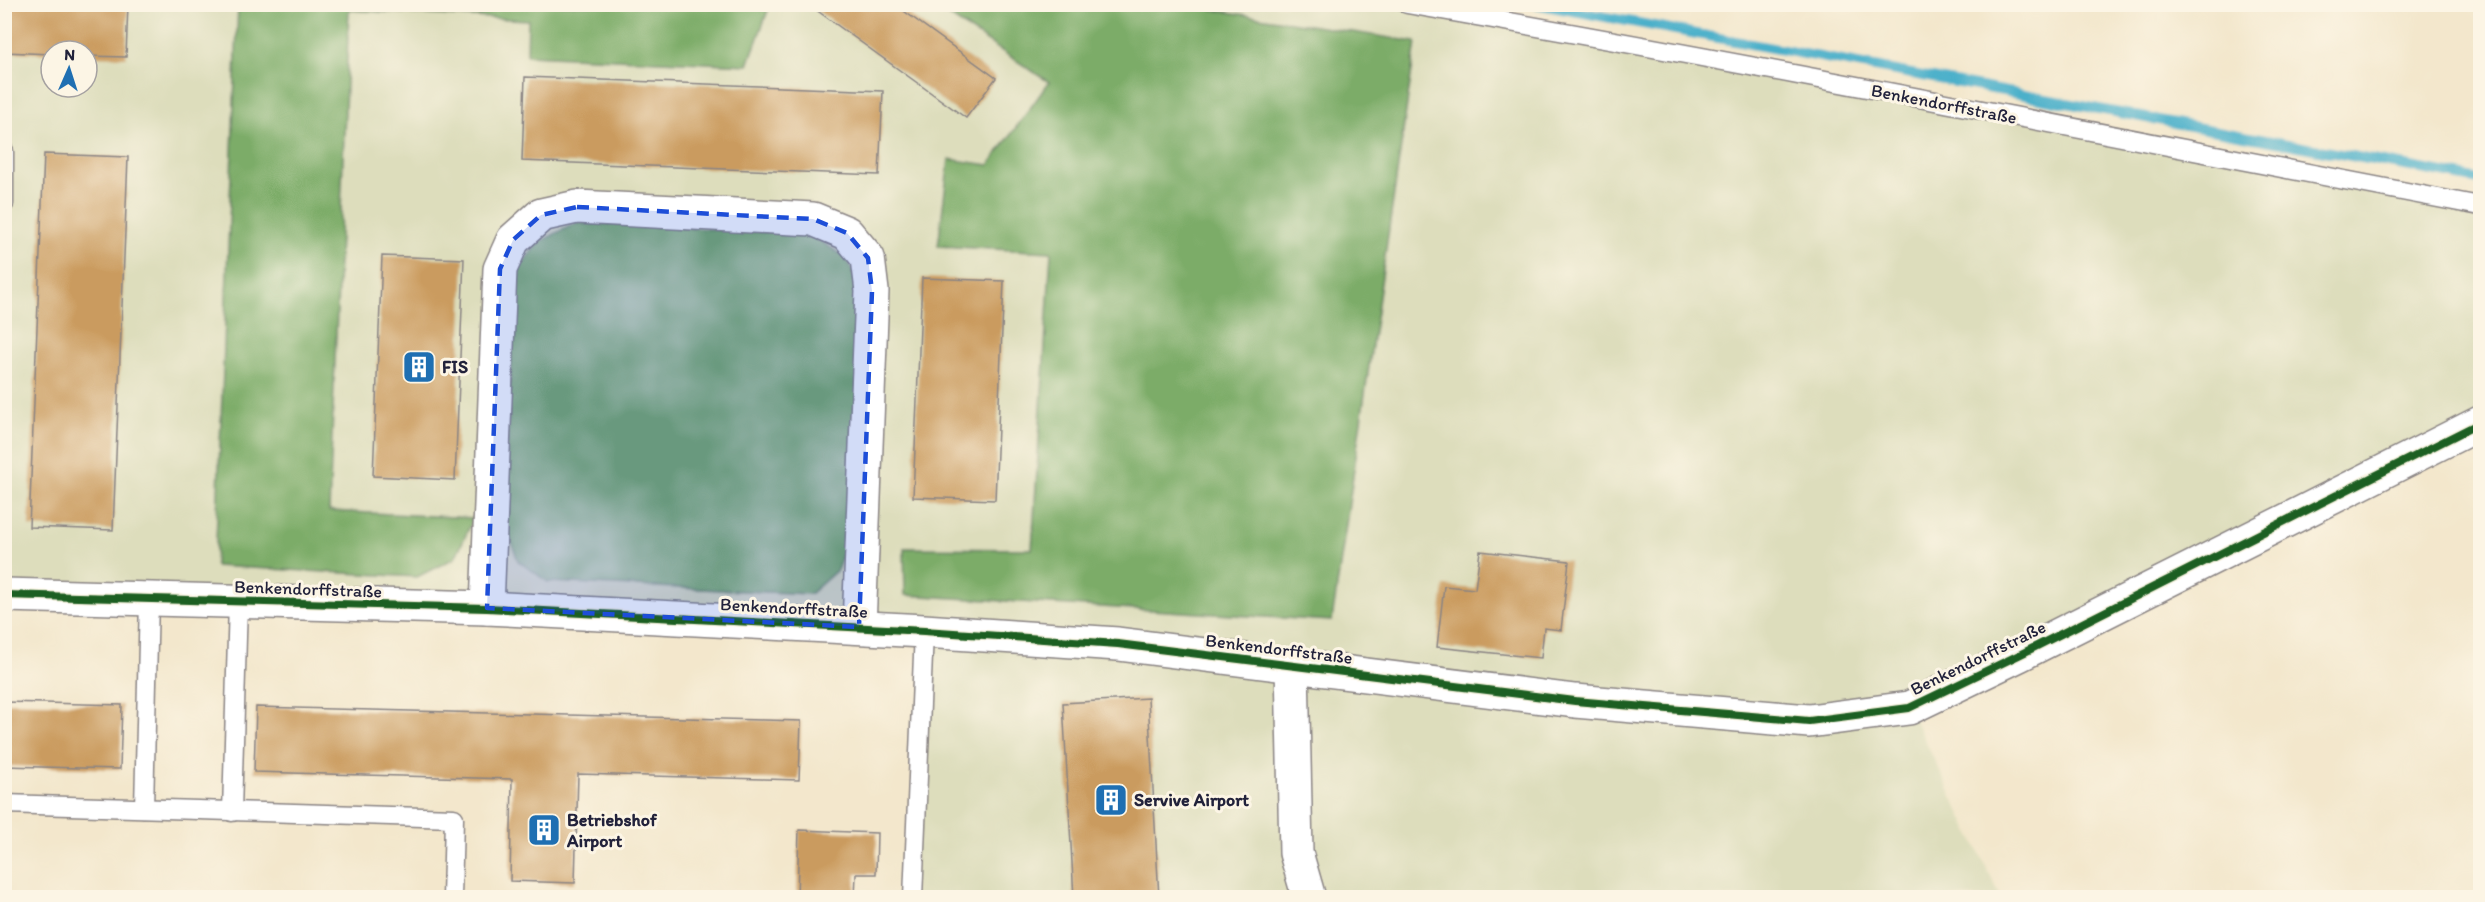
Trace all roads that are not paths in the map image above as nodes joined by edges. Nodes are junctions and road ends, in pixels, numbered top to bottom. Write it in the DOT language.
graph roads {
  1 [pos="1407,4"];
  2 [pos="4,151"];
  3 [pos="4,204"];
  4 [pos="2481,206"];
  5 [pos="2481,423"];
  6 [pos="4,595"];
  7 [pos="149,599"];
  8 [pos="238,602"];
  9 [pos="487,608"];
  10 [pos="859,627"];
  11 [pos="924,631"];
  12 [pos="1292,665"];
  13 [pos="4,804"];
  14 [pos="144,808"];
  15 [pos="232,812"];
  16 [pos="452,897"];
  17 [pos="913,897"];
  18 [pos="1309,897"];
  1 -- 4 [label="lane, Benkendorffstraße"];
  2 -- 3 [label="lane"];
  5 -- 12 [label="street, Benkendorffstraße"];
  6 -- 7 [label="street, Benkendorffstraße"];
  7 -- 8 [label="street, Benkendorffstraße"];
  7 -- 14 [label="lane"];
  8 -- 9 [label="street, Benkendorffstraße"];
  8 -- 15 [label="lane"];
  9 -- 10 [label="street, Benkendorffstraße"];
  9 -- 10 [label="street, Benkendorffstraße"];
  10 -- 11 [label="street, Benkendorffstraße"];
  11 -- 12 [label="street, Benkendorffstraße"];
  11 -- 17 [label="lane"];
  12 -- 18 [label="street, Benkendorffstraße"];
  13 -- 14 [label="lane"];
  14 -- 15 [label="lane"];
  15 -- 16 [label="lane"];
}
